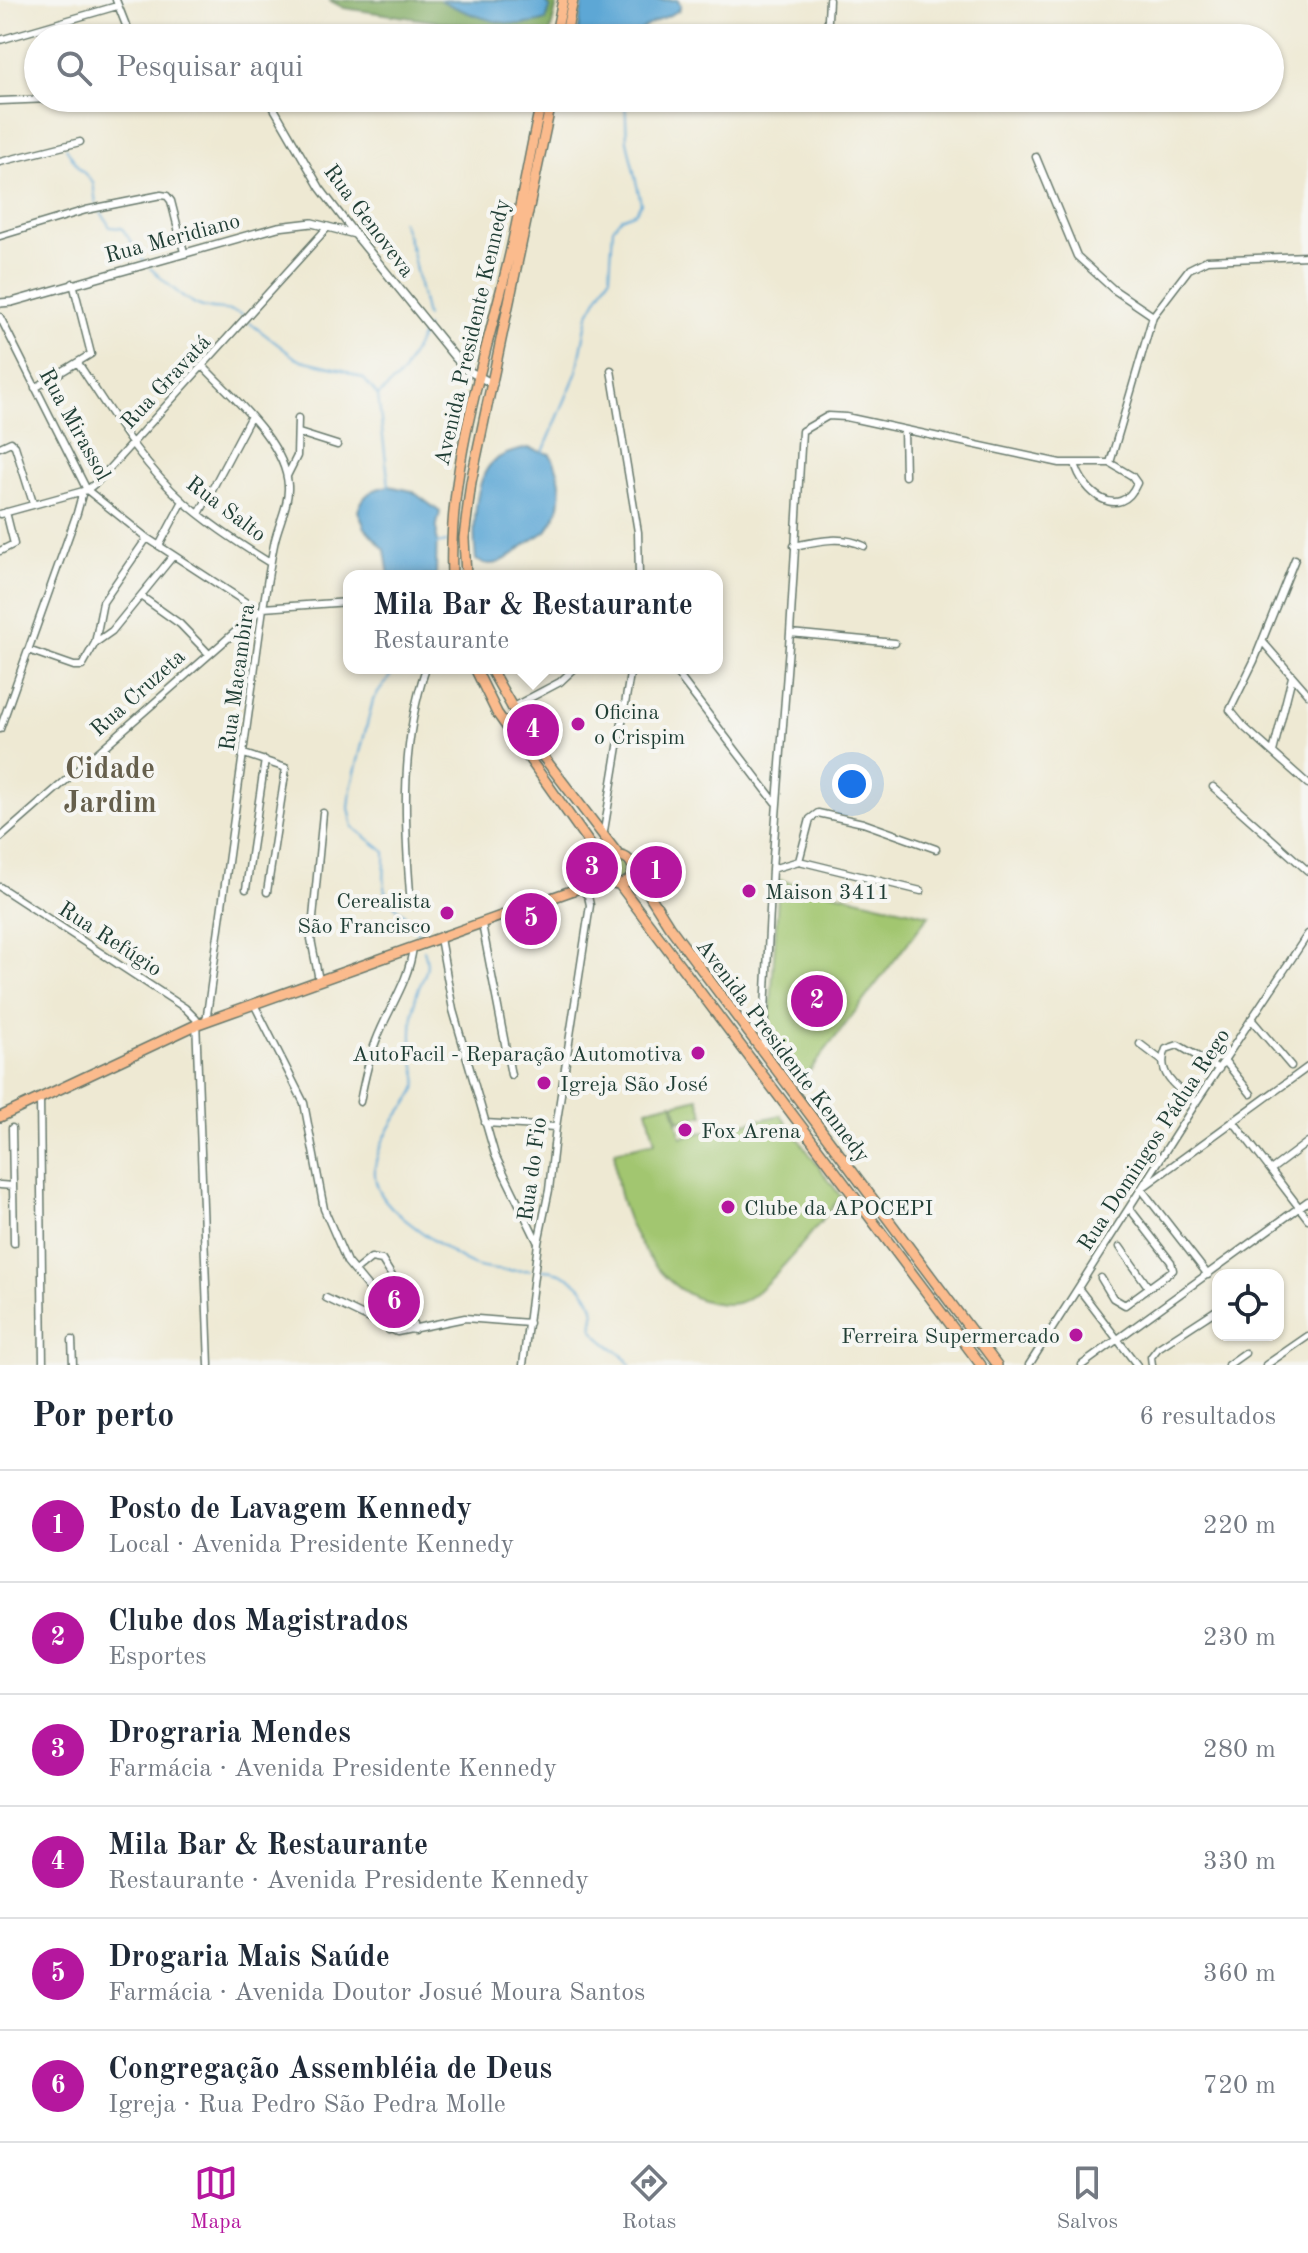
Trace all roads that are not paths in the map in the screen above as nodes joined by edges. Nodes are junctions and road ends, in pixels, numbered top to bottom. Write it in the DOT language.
graph roads {
  1 [pos="563,0"];
  2 [pos="573,0"];
  3 [pos="829,0"];
  4 [pos="116,3"];
  5 [pos="50,24"];
  6 [pos="125,24"];
  7 [pos="558,24"];
  8 [pos="568,24"];
  9 [pos="828,24"];
  10 [pos="24,32"];
  11 [pos="0,40"];
  12 [pos="24,100"];
  13 [pos="0,101"];
  14 [pos="276,112"];
  15 [pos="539,112"];
  16 [pos="549,112"];
  17 [pos="80,142"];
  18 [pos="1036,157"];
  19 [pos="0,162"];
  20 [pos="328,227"];
  21 [pos="355,234"];
  22 [pos="0,236"];
  23 [pos="184,252"];
  24 [pos="1308,256"];
  25 [pos="73,283"];
  26 [pos="0,303"];
  27 [pos="1153,316"];
  28 [pos="0,317"];
  29 [pos="78,363"];
  30 [pos="203,366"];
  31 [pos="611,370"];
  32 [pos="480,379"];
  33 [pos="493,384"];
  34 [pos="35,388"];
  35 [pos="251,416"];
  36 [pos="298,418"];
  37 [pos="904,430"];
  38 [pos="299,433"];
  39 [pos="133,443"];
  40 [pos="337,445"];
  41 [pos="0,447"];
  42 [pos="1075,463"];
  43 [pos="1110,463"];
  44 [pos="287,476"];
  45 [pos="905,476"];
  46 [pos="85,490"];
  47 [pos="183,501"];
  48 [pos="33,503"];
  49 [pos="3,513"];
  50 [pos="199,514"];
  51 [pos="147,538"];
  52 [pos="159,546"];
  53 [pos="794,546"];
  54 [pos="864,546"];
  55 [pos="0,551"];
  56 [pos="173,556"];
  57 [pos="1295,559"];
  58 [pos="270,563"];
  59 [pos="452,570"];
  60 [pos="466,570"];
  61 [pos="639,570"];
  62 [pos="142,597"];
  63 [pos="343,602"];
  64 [pos="261,609"];
  65 [pos="790,633"];
  66 [pos="1262,641"];
  67 [pos="95,643"];
  68 [pos="895,643"];
  69 [pos="28,650"];
  70 [pos="208,653"];
  71 [pos="424,674"];
  72 [pos="478,674"];
  73 [pos="494,674"];
  74 [pos="569,674"];
  75 [pos="630,674"];
  76 [pos="678,674"];
  77 [pos="1292,677"];
  78 [pos="1307,690"];
  79 [pos="511,708"];
  80 [pos="0,729"];
  81 [pos="1273,752"];
  82 [pos="244,754"];
  83 [pos="265,760"];
  84 [pos="1308,784"];
  85 [pos="1213,787"];
  86 [pos="776,803"];
  87 [pos="323,813"];
  88 [pos="603,837"];
  89 [pos="0,838"];
  90 [pos="936,849"];
  91 [pos="620,857"];
  92 [pos="799,861"];
  93 [pos="606,869"];
  94 [pos="633,869"];
  95 [pos="772,869"];
  96 [pos="1308,871"];
  97 [pos="617,884"];
  98 [pos="0,887"];
  99 [pos="583,887"];
  100 [pos="246,889"];
  101 [pos="921,891"];
  102 [pos="267,892"];
  103 [pos="410,893"];
  104 [pos="482,924"];
  105 [pos="1308,934"];
  106 [pos="440,938"];
  107 [pos="413,947"];
  108 [pos="319,980"];
  109 [pos="254,1004"];
  110 [pos="739,1019"];
  111 [pos="1251,1019"];
  112 [pos="202,1023"];
  113 [pos="728,1027"];
  114 [pos="1140,1044"];
  115 [pos="763,1052"];
  116 [pos="1161,1060"];
  117 [pos="1224,1060"];
  118 [pos="1291,1066"];
  119 [pos="1308,1067"];
  120 [pos="1219,1069"];
  121 [pos="511,1075"];
  122 [pos="1251,1094"];
  123 [pos="40,1098"];
  124 [pos="360,1102"];
  125 [pos="1196,1103"];
  126 [pos="0,1117"];
  127 [pos="1233,1121"];
  128 [pos="485,1123"];
  129 [pos="556,1127"];
  130 [pos="12,1128"];
  131 [pos="1308,1142"];
  132 [pos="1166,1152"];
  133 [pos="1178,1162"];
  134 [pos="1272,1169"];
  135 [pos="0,1185"];
  136 [pos="13,1186"];
  137 [pos="1143,1188"];
  138 [pos="1308,1201"];
  139 [pos="1300,1207"];
  140 [pos="1130,1209"];
  141 [pos="1308,1219"];
  142 [pos="14,1243"];
  143 [pos="538,1243"];
  144 [pos="1120,1247"];
  145 [pos="355,1271"];
  146 [pos="1208,1275"];
  147 [pos="1101,1278"];
  148 [pos="1149,1288"];
  149 [pos="1079,1289"];
  150 [pos="326,1298"];
  151 [pos="953,1306"];
  152 [pos="1212,1313"];
  153 [pos="943,1314"];
  154 [pos="529,1323"];
  155 [pos="389,1330"];
  156 [pos="414,1330"];
  157 [pos="1308,1336"];
  158 [pos="1117,1339"];
  159 [pos="72,1340"];
  160 [pos="1245,1353"];
  161 [pos="43,1365"];
  162 [pos="73,1365"];
  163 [pos="209,1365"];
  164 [pos="523,1365"];
  165 [pos="981,1365"];
  166 [pos="997,1365"];
  167 [pos="1029,1365"];
  168 [pos="1082,1365"];
  169 [pos="1137,1365"];
  170 [pos="1152,1365"];
  171 [pos="1228,1365"];
  172 [pos="1266,1365"];
  1 -- 7 [label="main road"];
  2 -- 8 [label="main road"];
  3 -- 9 [label="street"];
  4 -- 5 [label="street"];
  4 -- 6 [label="street"];
  10 -- 11 [label="street"];
  12 -- 13 [label="street"];
  14 -- 21 [label="street, Rua Genoveva"];
  15 -- 32 [label="main road, Avenida Presidente Kennedy"];
  16 -- 33 [label="main road, Avenida Presidente Kennedy"];
  17 -- 19 [label="street"];
  18 -- 27 [label="street"];
  20 -- 21 [label="street, Rua Meridiano"];
  20 -- 23 [label="street, Rua Meridiano"];
  20 -- 30 [label="street, Rua Gravatá"];
  21 -- 32 [label="street, Rua Genoveva"];
  22 -- 23 [label="street"];
  23 -- 25 [label="street, Rua Meridiano"];
  24 -- 27 [label="street"];
  25 -- 26 [label="street, Rua Meridiano"];
  25 -- 29 [label="street"];
  27 -- 43 [label="street"];
  28 -- 34 [label="street, Rua Mirassol"];
  29 -- 34 [label="street"];
  29 -- 39 [label="street, Rua Salto"];
  30 -- 35 [label="street"];
  30 -- 39 [label="street, Rua Gravatá"];
  31 -- 61 [label="street"];
  32 -- 33 [label="street"];
  32 -- 59 [label="main road, Avenida Presidente Kennedy"];
  33 -- 60 [label="main road, Avenida Presidente Kennedy"];
  34 -- 46 [label="street, Rua Mirassol"];
  35 -- 44 [label="street"];
  35 -- 50 [label="street"];
  36 -- 38 [label="street, Rua Macambira"];
  37 -- 42 [label="street"];
  37 -- 45 [label="street"];
  37 -- 53 [label="street"];
  38 -- 40 [label="street"];
  38 -- 44 [label="street, Rua Macambira"];
  39 -- 46 [label="street, Rua Gravatá"];
  39 -- 47 [label="street, Rua Salto"];
  41 -- 48 [label="street"];
  42 -- 43 [label="street"];
  42 -- 43 [label="street"];
  44 -- 58 [label="street, Rua Macambira"];
  46 -- 48 [label="street"];
  46 -- 51 [label="street, Rua Mirassol"];
  46 -- 69 [label="street"];
  47 -- 50 [label="street, Rua Salto"];
  47 -- 52 [label="street"];
  48 -- 49 [label="street"];
  49 -- 55 [label="street"];
  50 -- 58 [label="street, Rua Salto"];
  51 -- 52 [label="street, Rua Mirassol"];
  51 -- 67 [label="street"];
  52 -- 56 [label="street, Rua Mirassol"];
  53 -- 54 [label="street"];
  53 -- 65 [label="street"];
  56 -- 62 [label="street"];
  56 -- 64 [label="street, Rua Mirassol"];
  57 -- 66 [label="street"];
  58 -- 64 [label="street, Rua Macambira"];
  62 -- 67 [label="street"];
  62 -- 70 [label="street"];
  63 -- 64 [label="street"];
  64 -- 70 [label="street, Rua Cruzeta"];
  64 -- 82 [label="street, Rua Macambira"];
  65 -- 68 [label="street"];
  65 -- 86 [label="street"];
  66 -- 77 [label="street"];
  66 -- 81 [label="street"];
  67 -- 69 [label="street"];
  69 -- 80 [label="street"];
  70 -- 89 [label="street, Rua Cruzeta"];
  71 -- 103 [label="street"];
  72 -- 93 [label="main road, Avenida Presidente Kennedy"];
  73 -- 79 [label="main road, Avenida Presidente Kennedy"];
  74 -- 79 [label="street"];
  75 -- 88 [label="street"];
  76 -- 86 [label="street"];
  77 -- 78 [label="street"];
  77 -- 81 [label="street"];
  79 -- 88 [label="main road, Avenida Presidente Kennedy"];
  81 -- 84 [label="street"];
  82 -- 83 [label="street"];
  82 -- 112 [label="street, Rua Macambira"];
  83 -- 100 [label="street"];
  83 -- 102 [label="street"];
  85 -- 96 [label="street"];
  86 -- 95 [label="street"];
  87 -- 108 [label="street"];
  88 -- 91 [label="main road, Avenida Presidente Kennedy"];
  90 -- 92 [label="street"];
  91 -- 93 [label="main road"];
  91 -- 94 [label="main road, Avenida Presidente Kennedy"];
  92 -- 95 [label="street"];
  92 -- 101 [label="street"];
  93 -- 97 [label="main road, Avenida Presidente Kennedy"];
  93 -- 99 [label="main road"];
  94 -- 97 [label="main road"];
  94 -- 110 [label="main road, Avenida Presidente Kennedy"];
  95 -- 115 [label="street"];
  97 -- 99 [label="main road"];
  97 -- 113 [label="main road, Avenida Presidente Kennedy"];
  98 -- 112 [label="street, Rua Refúgio"];
  99 -- 104 [label="main road"];
  99 -- 129 [label="street, Rua do Fio"];
  104 -- 106 [label="main road"];
  104 -- 121 [label="street"];
  105 -- 111 [label="street, Rua Domingos Pádua Rego"];
  106 -- 107 [label="main road"];
  106 -- 128 [label="street"];
  107 -- 108 [label="main road"];
  107 -- 124 [label="street"];
  108 -- 109 [label="main road"];
  109 -- 112 [label="main road"];
  109 -- 145 [label="street"];
  110 -- 113 [label="main road"];
  110 -- 115 [label="main road, Avenida Presidente Kennedy"];
  111 -- 117 [label="street, Rua Domingos Pádua Rego"];
  111 -- 118 [label="street"];
  112 -- 123 [label="main road"];
  112 -- 163 [label="street, Rua Macambira"];
  113 -- 153 [label="main road, Avenida Presidente Kennedy"];
  114 -- 116 [label="street"];
  115 -- 151 [label="main road, Avenida Presidente Kennedy"];
  116 -- 120 [label="street"];
  116 -- 125 [label="street"];
  117 -- 120 [label="street, Rua Domingos Pádua Rego"];
  117 -- 122 [label="street"];
  119 -- 127 [label="street"];
  120 -- 125 [label="street, Rua Domingos Pádua Rego"];
  123 -- 126 [label="main road"];
  123 -- 161 [label="street"];
  125 -- 132 [label="street, Rua Domingos Pádua Rego"];
  127 -- 133 [label="street"];
  127 -- 134 [label="street"];
  128 -- 129 [label="street"];
  128 -- 143 [label="street"];
  129 -- 143 [label="street, Rua do Fio"];
  130 -- 136 [label="street"];
  131 -- 134 [label="street"];
  132 -- 133 [label="street"];
  132 -- 137 [label="street, Rua Domingos Pádua Rego"];
  133 -- 137 [label="street"];
  134 -- 139 [label="street"];
  135 -- 136 [label="street"];
  136 -- 142 [label="street"];
  137 -- 140 [label="street, Rua Domingos Pádua Rego"];
  137 -- 146 [label="street"];
  138 -- 139 [label="street"];
  139 -- 141 [label="street"];
  139 -- 146 [label="street"];
  140 -- 148 [label="street"];
  140 -- 149 [label="street, Rua Domingos Pádua Rego"];
  143 -- 154 [label="street, Rua do Fio"];
  144 -- 148 [label="street"];
  145 -- 155 [label="street"];
  145 -- 156 [label="street"];
  146 -- 158 [label="street"];
  147 -- 148 [label="street"];
  149 -- 158 [label="street"];
  149 -- 167 [label="street, Rua Domingos Pádua Rego"];
  150 -- 155 [label="street"];
  151 -- 153 [label="main road"];
  151 -- 166 [label="main road, Avenida Presidente Kennedy"];
  152 -- 170 [label="street"];
  153 -- 165 [label="main road, Avenida Presidente Kennedy"];
  154 -- 156 [label="street"];
  154 -- 164 [label="street, Rua do Fio"];
  155 -- 156 [label="street"];
  157 -- 172 [label="street"];
  158 -- 168 [label="street"];
  158 -- 169 [label="street"];
  159 -- 162 [label="street"];
  160 -- 171 [label="street"];
}
